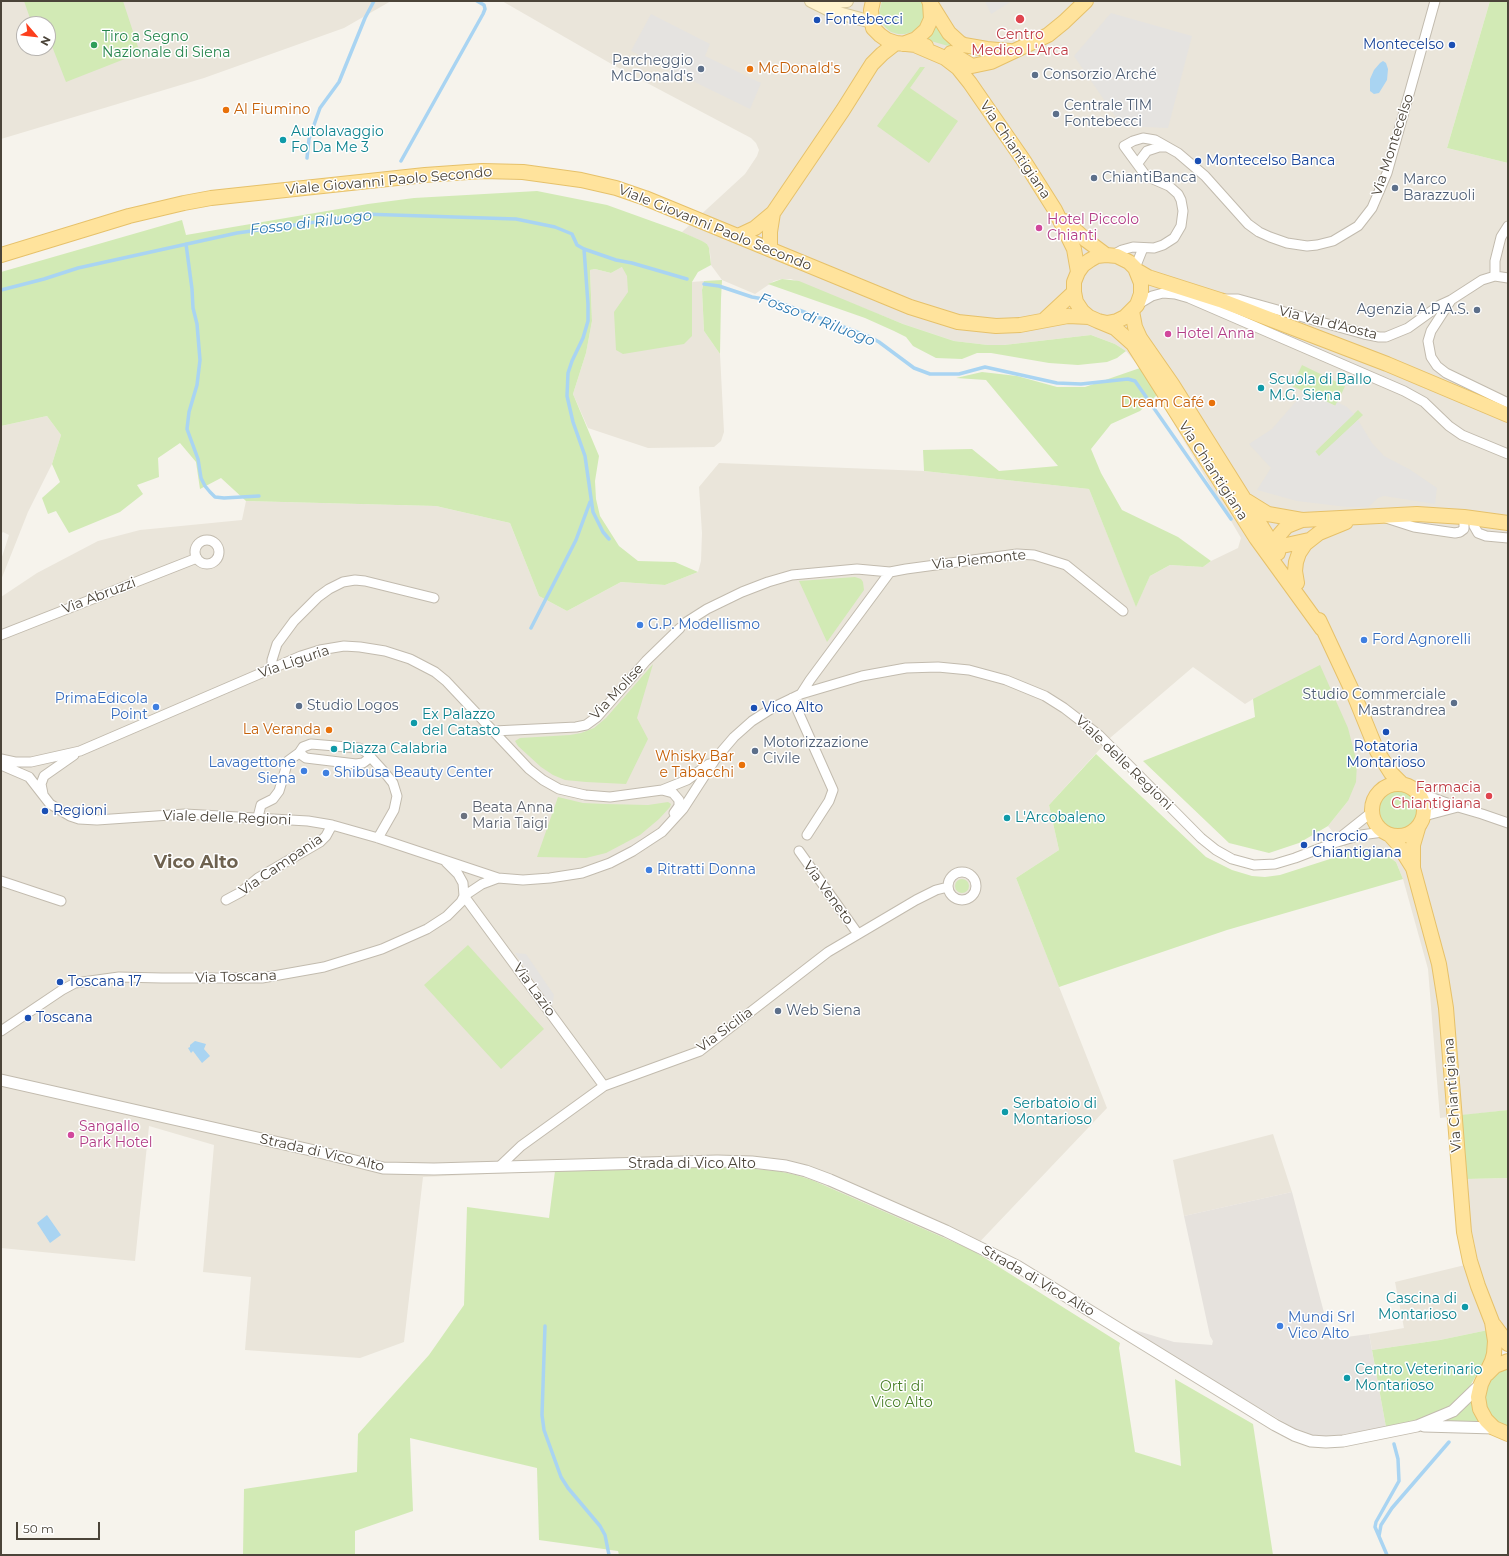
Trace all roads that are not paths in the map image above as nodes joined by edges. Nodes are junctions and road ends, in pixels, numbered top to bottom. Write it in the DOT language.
graph roads {
  1 [pos="811,1"];
  2 [pos="824,1"];
  3 [pos="847,1"];
  4 [pos="873,1"];
  5 [pos="929,1"];
  6 [pos="1086,1"];
  7 [pos="1435,1"];
  8 [pos="874,27"];
  9 [pos="899,43"];
  10 [pos="964,45"];
  11 [pos="917,46"];
  12 [pos="1013,51"];
  13 [pos="872,64"];
  14 [pos="977,66"];
  15 [pos="979,97"];
  16 [pos="1170,148"];
  17 [pos="1138,163"];
  18 [pos="1055,210"];
  19 [pos="773,214"];
  20 [pos="1508,226"];
  21 [pos="738,236"];
  22 [pos="1143,248"];
  23 [pos="770,249"];
  24 [pos="1,255"];
  25 [pos="1109,255"];
  26 [pos="1135,269"];
  27 [pos="1078,272"];
  28 [pos="1495,276"];
  29 [pos="1508,278"];
  30 [pos="1074,292"];
  31 [pos="1220,300"];
  32 [pos="1451,300"];
  33 [pos="1135,308"];
  34 [pos="1045,319"];
  35 [pos="1094,319"];
  36 [pos="1508,403"];
  37 [pos="1508,415"];
  38 [pos="1508,454"];
  39 [pos="1244,498"];
  40 [pos="1360,517"];
  41 [pos="1469,517"];
  42 [pos="1302,520"];
  43 [pos="1508,523"];
  44 [pos="1508,538"];
  45 [pos="1309,540"];
  46 [pos="1271,550"];
  47 [pos="197,558"];
  48 [pos="890,572"];
  49 [pos="1297,583"];
  50 [pos="434,598"];
  51 [pos="1123,611"];
  52 [pos="683,625"];
  53 [pos="1322,629"];
  54 [pos="1,635"];
  55 [pos="272,668"];
  56 [pos="796,696"];
  57 [pos="494,731"];
  58 [pos="80,751"];
  59 [pos="1377,751"];
  60 [pos="299,753"];
  61 [pos="371,757"];
  62 [pos="716,758"];
  63 [pos="1,759"];
  64 [pos="1,765"];
  65 [pos="1401,783"];
  66 [pos="1382,789"];
  67 [pos="662,790"];
  68 [pos="1419,793"];
  69 [pos="44,795"];
  70 [pos="1458,807"];
  71 [pos="1372,812"];
  72 [pos="258,817"];
  73 [pos="1421,822"];
  74 [pos="1508,823"];
  75 [pos="332,825"];
  76 [pos="1387,833"];
  77 [pos="808,835"];
  78 [pos="378,838"];
  79 [pos="647,842"];
  80 [pos="1334,843"];
  81 [pos="799,851"];
  82 [pos="444,860"];
  83 [pos="1413,868"];
  84 [pos="498,878"];
  85 [pos="1,881"];
  86 [pos="948,887"];
  87 [pos="464,896"];
  88 [pos="226,900"];
  89 [pos="61,901"];
  90 [pos="858,934"];
  91 [pos="1,1031"];
  92 [pos="1,1080"];
  93 [pos="604,1086"];
  94 [pos="499,1167"];
  95 [pos="1492,1322"];
  96 [pos="1508,1344"];
  97 [pos="1508,1361"];
  98 [pos="1483,1380"];
  99 [pos="1417,1426"];
  100 [pos="1494,1428"];
  101 [pos="1508,1434"];
  1 -- 8 [label="main road"];
  2 -- 3 [label="main road"];
  4 -- 8 [label="main road"];
  5 -- 9 [label="main road"];
  5 -- 10 [label="main road"];
  6 -- 12 [label="main road"];
  7 -- 16 [label="street, Via Montecelso"];
  8 -- 9 [label="main road"];
  8 -- 13 [label="main road"];
  9 -- 11 [label="main road"];
  9 -- 13 [label="main road"];
  10 -- 12 [label="main road"];
  10 -- 14 [label="main road, Via Chiantigiana"];
  11 -- 14 [label="main road"];
  11 -- 15 [label="main road"];
  12 -- 14 [label="main road"];
  13 -- 19 [label="main road"];
  14 -- 15 [label="main road, Via Chiantigiana"];
  15 -- 18 [label="main road, Via Chiantigiana"];
  16 -- 17 [label="street"];
  16 -- 17 [label="street, Via Montecelso"];
  17 -- 22 [label="street"];
  18 -- 25 [label="main road, Via Chiantigiana"];
  18 -- 27 [label="main road, Via Chiantigiana"];
  19 -- 21 [label="main road"];
  19 -- 23 [label="main road"];
  20 -- 28 [label="street"];
  21 -- 23 [label="main road, Viale Giovanni Paolo Secondo"];
  21 -- 24 [label="main road, Viale Giovanni Paolo Secondo"];
  22 -- 25 [label="street"];
  22 -- 26 [label="street"];
  23 -- 34 [label="main road, Viale Giovanni Paolo Secondo"];
  25 -- 26 [label="main road, Via Chiantigiana"];
  25 -- 27 [label="main road"];
  26 -- 31 [label="main road"];
  26 -- 33 [label="main road, Via Chiantigiana"];
  27 -- 30 [label="main road, Via Chiantigiana"];
  28 -- 29 [label="street, Via Val d'Aosta"];
  28 -- 32 [label="street, Via Val d'Aosta"];
  30 -- 34 [label="main road, Viale Giovanni Paolo Secondo"];
  30 -- 35 [label="main road, Via Chiantigiana"];
  31 -- 32 [label="street, Via Val d'Aosta"];
  31 -- 37 [label="main road"];
  32 -- 36 [label="street, Via Val d'Aosta"];
  33 -- 35 [label="main road"];
  33 -- 38 [label="street"];
  33 -- 39 [label="main road, Via Chiantigiana"];
  34 -- 35 [label="main road, Viale Giovanni Paolo Secondo"];
  35 -- 46 [label="main road, Via Chiantigiana"];
  39 -- 42 [label="main road"];
  39 -- 46 [label="main road, Via Chiantigiana"];
  40 -- 41 [label="main road"];
  40 -- 42 [label="main road"];
  40 -- 45 [label="main road"];
  41 -- 43 [label="main road"];
  41 -- 44 [label="street"];
  42 -- 46 [label="main road"];
  45 -- 46 [label="main road"];
  45 -- 49 [label="main road"];
  46 -- 49 [label="main road, Via Chiantigiana"];
  46 -- 53 [label="main road, Via Chiantigiana"];
  47 -- 54 [label="street, Via Abruzzi"];
  48 -- 51 [label="street, Via Piemonte"];
  48 -- 52 [label="street, Via Piemonte"];
  48 -- 56 [label="street"];
  49 -- 53 [label="main road, Via Chiantigiana"];
  50 -- 55 [label="street"];
  52 -- 57 [label="street, Via Molise"];
  53 -- 59 [label="main road, Via Chiantigiana"];
  55 -- 57 [label="street, Via Liguria"];
  55 -- 58 [label="street, Via Liguria"];
  56 -- 62 [label="street, Viale delle Regioni"];
  56 -- 77 [label="street"];
  56 -- 80 [label="street, Viale delle Regioni"];
  57 -- 67 [label="street, Via Liguria"];
  58 -- 63 [label="street, Via Liguria"];
  58 -- 69 [label="street, Via Liguria"];
  59 -- 65 [label="main road, Via Chiantigiana"];
  59 -- 66 [label="main road, Via Chiantigiana"];
  60 -- 61 [label="street"];
  60 -- 61 [label="street"];
  60 -- 72 [label="street"];
  61 -- 78 [label="street"];
  62 -- 67 [label="street, Via Liguria"];
  62 -- 79 [label="street, Viale delle Regioni"];
  64 -- 69 [label="street, Viale delle Regioni"];
  65 -- 66 [label="main road"];
  65 -- 68 [label="main road, Via Chiantigiana"];
  66 -- 71 [label="main road"];
  67 -- 79 [label="street"];
  68 -- 70 [label="street"];
  68 -- 73 [label="main road, Via Chiantigiana"];
  69 -- 72 [label="street, Viale delle Regioni"];
  70 -- 73 [label="street"];
  70 -- 74 [label="street"];
  71 -- 76 [label="main road, Via Chiantigiana"];
  71 -- 80 [label="street, Viale delle Regioni"];
  72 -- 75 [label="street, Viale delle Regioni"];
  73 -- 76 [label="main road"];
  73 -- 83 [label="main road, Via Chiantigiana"];
  75 -- 78 [label="street, Viale delle Regioni"];
  75 -- 88 [label="street, Via Campania"];
  76 -- 80 [label="street, Viale delle Regioni"];
  76 -- 83 [label="main road, Via Chiantigiana"];
  78 -- 82 [label="street, Viale delle Regioni"];
  79 -- 84 [label="street, Viale delle Regioni"];
  81 -- 90 [label="street, Via Veneto"];
  82 -- 84 [label="street, Viale delle Regioni"];
  82 -- 87 [label="street, Viale delle Regioni"];
  83 -- 95 [label="main road, Via Chiantigiana"];
  84 -- 87 [label="street, Viale delle Regioni"];
  85 -- 89 [label="street"];
  86 -- 90 [label="street, Via Sicilia"];
  87 -- 91 [label="street, Via Toscana"];
  87 -- 93 [label="street, Via Lazio"];
  90 -- 93 [label="street, Via Sicilia"];
  92 -- 94 [label="street, Strada di Vico Alto"];
  93 -- 94 [label="street, Via Sicilia"];
  94 -- 99 [label="street, Strada di Vico Alto"];
  95 -- 96 [label="main road, Via Chiantigiana"];
  95 -- 98 [label="main road, Via Chiantigiana"];
  97 -- 98 [label="main road"];
  98 -- 99 [label="street, Strada di Vico Alto"];
  98 -- 100 [label="main road, Via Chiantigiana"];
  99 -- 100 [label="street, Strada di Vico Alto"];
  100 -- 101 [label="main road, Via Chiantigiana"];
}
